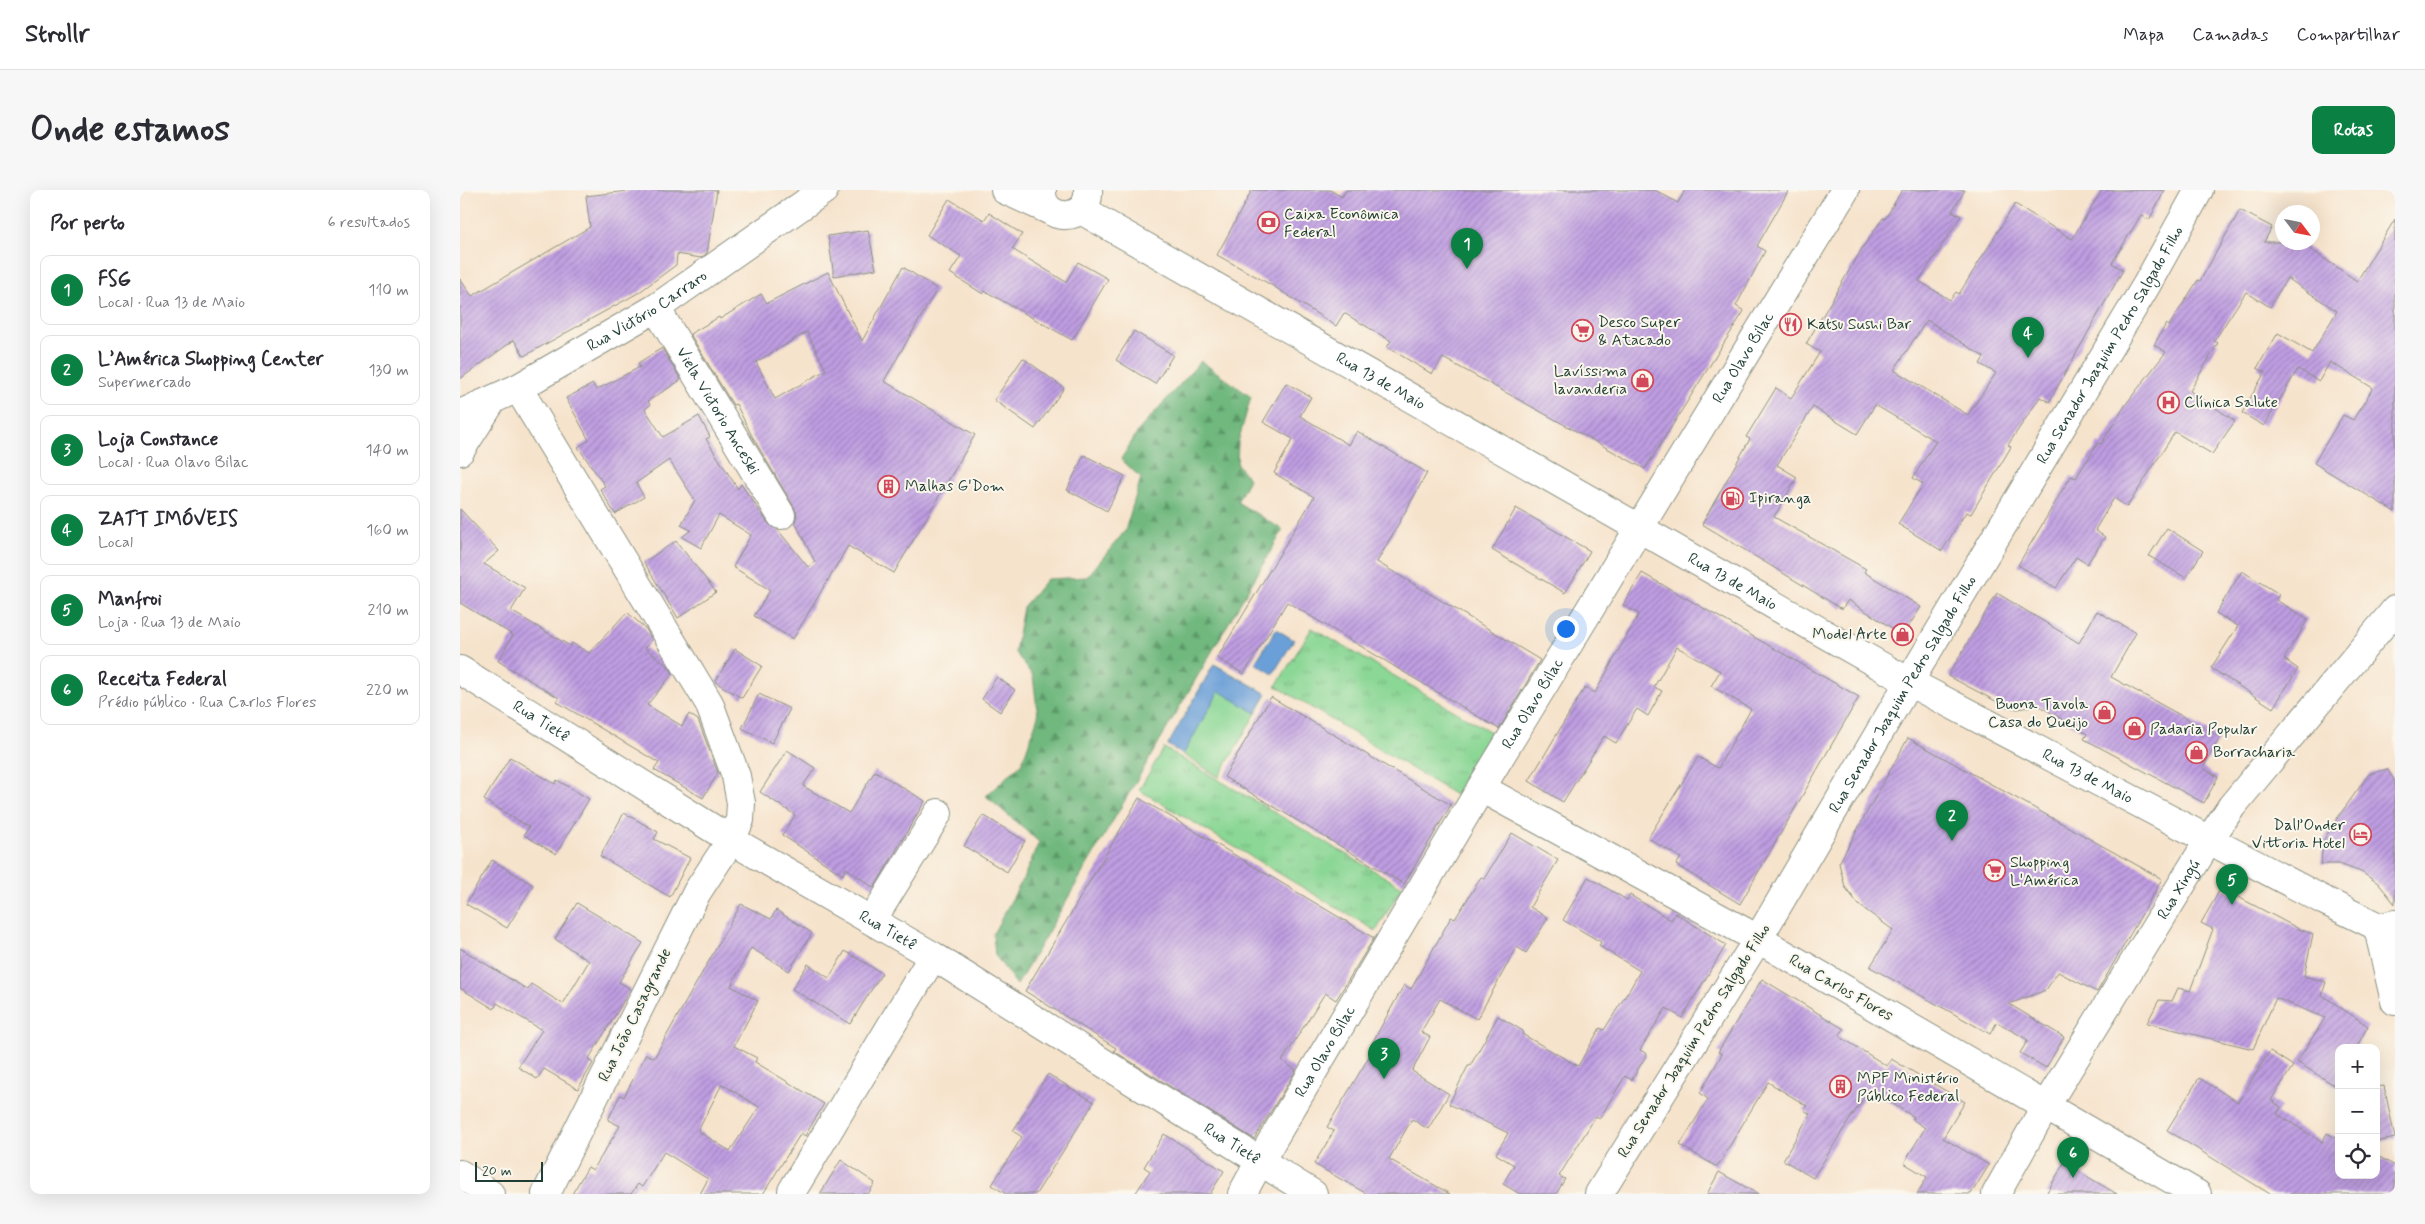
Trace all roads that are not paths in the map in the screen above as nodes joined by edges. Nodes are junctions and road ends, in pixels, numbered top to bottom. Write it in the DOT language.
graph roads {
  1 [pos="824,190"];
  2 [pos="1005,190"];
  3 [pos="1845,190"];
  4 [pos="2199,190"];
  5 [pos="1045,200"];
  6 [pos="1084,200"];
  7 [pos="656,308"];
  8 [pos="518,388"];
  9 [pos="492,401"];
  10 [pos="460,414"];
  11 [pos="460,451"];
  12 [pos="781,515"];
  13 [pos="1638,528"];
  14 [pos="2395,610"];
  15 [pos="460,670"];
  16 [pos="1909,682"];
  17 [pos="1481,788"];
  18 [pos="938,813"];
  19 [pos="731,840"];
  20 [pos="2209,840"];
  21 [pos="873,919"];
  22 [pos="2389,929"];
  23 [pos="1758,939"];
  24 [pos="933,956"];
  25 [pos="2395,1001"];
  26 [pos="2045,1107"];
  27 [pos="1260,1161"];
  28 [pos="460,1174"];
  29 [pos="792,1191"];
  30 [pos="490,1194"];
  31 [pos="546,1194"];
  32 [pos="1242,1194"];
  33 [pos="1313,1194"];
  34 [pos="1599,1194"];
  35 [pos="1996,1194"];
  36 [pos="2197,1194"];
  1 -- 7 [label="main road, Rua Victório Carraro"];
  2 -- 5 [label="main road"];
  3 -- 13 [label="main road, Rua Olavo Bilac"];
  4 -- 16 [label="main road, Rua Senador Joaquim Pedro Salgado Filho"];
  5 -- 6 [label="main road"];
  6 -- 13 [label="main road, Rua 13 de Maio"];
  7 -- 8 [label="main road, Rua Victório Carraro"];
  7 -- 12 [label="main road, Viela Victorio Anceski"];
  8 -- 9 [label="main road, Rua Victório Carraro"];
  8 -- 19 [label="main road, Rua João Casagrande"];
  9 -- 10 [label="main road, Rua Victório Carraro"];
  9 -- 11 [label="main road"];
  13 -- 16 [label="main road, Rua 13 de Maio"];
  13 -- 17 [label="main road, Rua Olavo Bilac"];
  14 -- 20 [label="main road, Rua Xingú"];
  15 -- 19 [label="main road, Rua Tietê"];
  16 -- 20 [label="main road, Rua 13 de Maio"];
  16 -- 23 [label="main road, Rua Senador Joaquim Pedro Salgado Filho"];
  17 -- 23 [label="main road, Rua Carlos Flores"];
  17 -- 27 [label="main road, Rua Olavo Bilac"];
  18 -- 21 [label="main road"];
  19 -- 21 [label="main road, Rua Tietê"];
  19 -- 31 [label="main road, Rua João Casagrande"];
  20 -- 22 [label="main road, Rua 13 de Maio"];
  20 -- 26 [label="main road, Rua Xingú"];
  21 -- 24 [label="main road, Rua Tietê"];
  22 -- 25 [label="main road"];
  23 -- 26 [label="main road, Rua Carlos Flores"];
  23 -- 34 [label="main road, Rua Senador Joaquim Pedro Salgado Filho"];
  24 -- 27 [label="main road, Rua Tietê"];
  24 -- 29 [label="main road"];
  26 -- 35 [label="main road, Rua Xingú"];
  26 -- 36 [label="main road, Rua Carlos Flores"];
  27 -- 32 [label="main road, Rua Olavo Bilac"];
  27 -- 33 [label="main road, Rua Tietê"];
  28 -- 30 [label="main road"];
}
